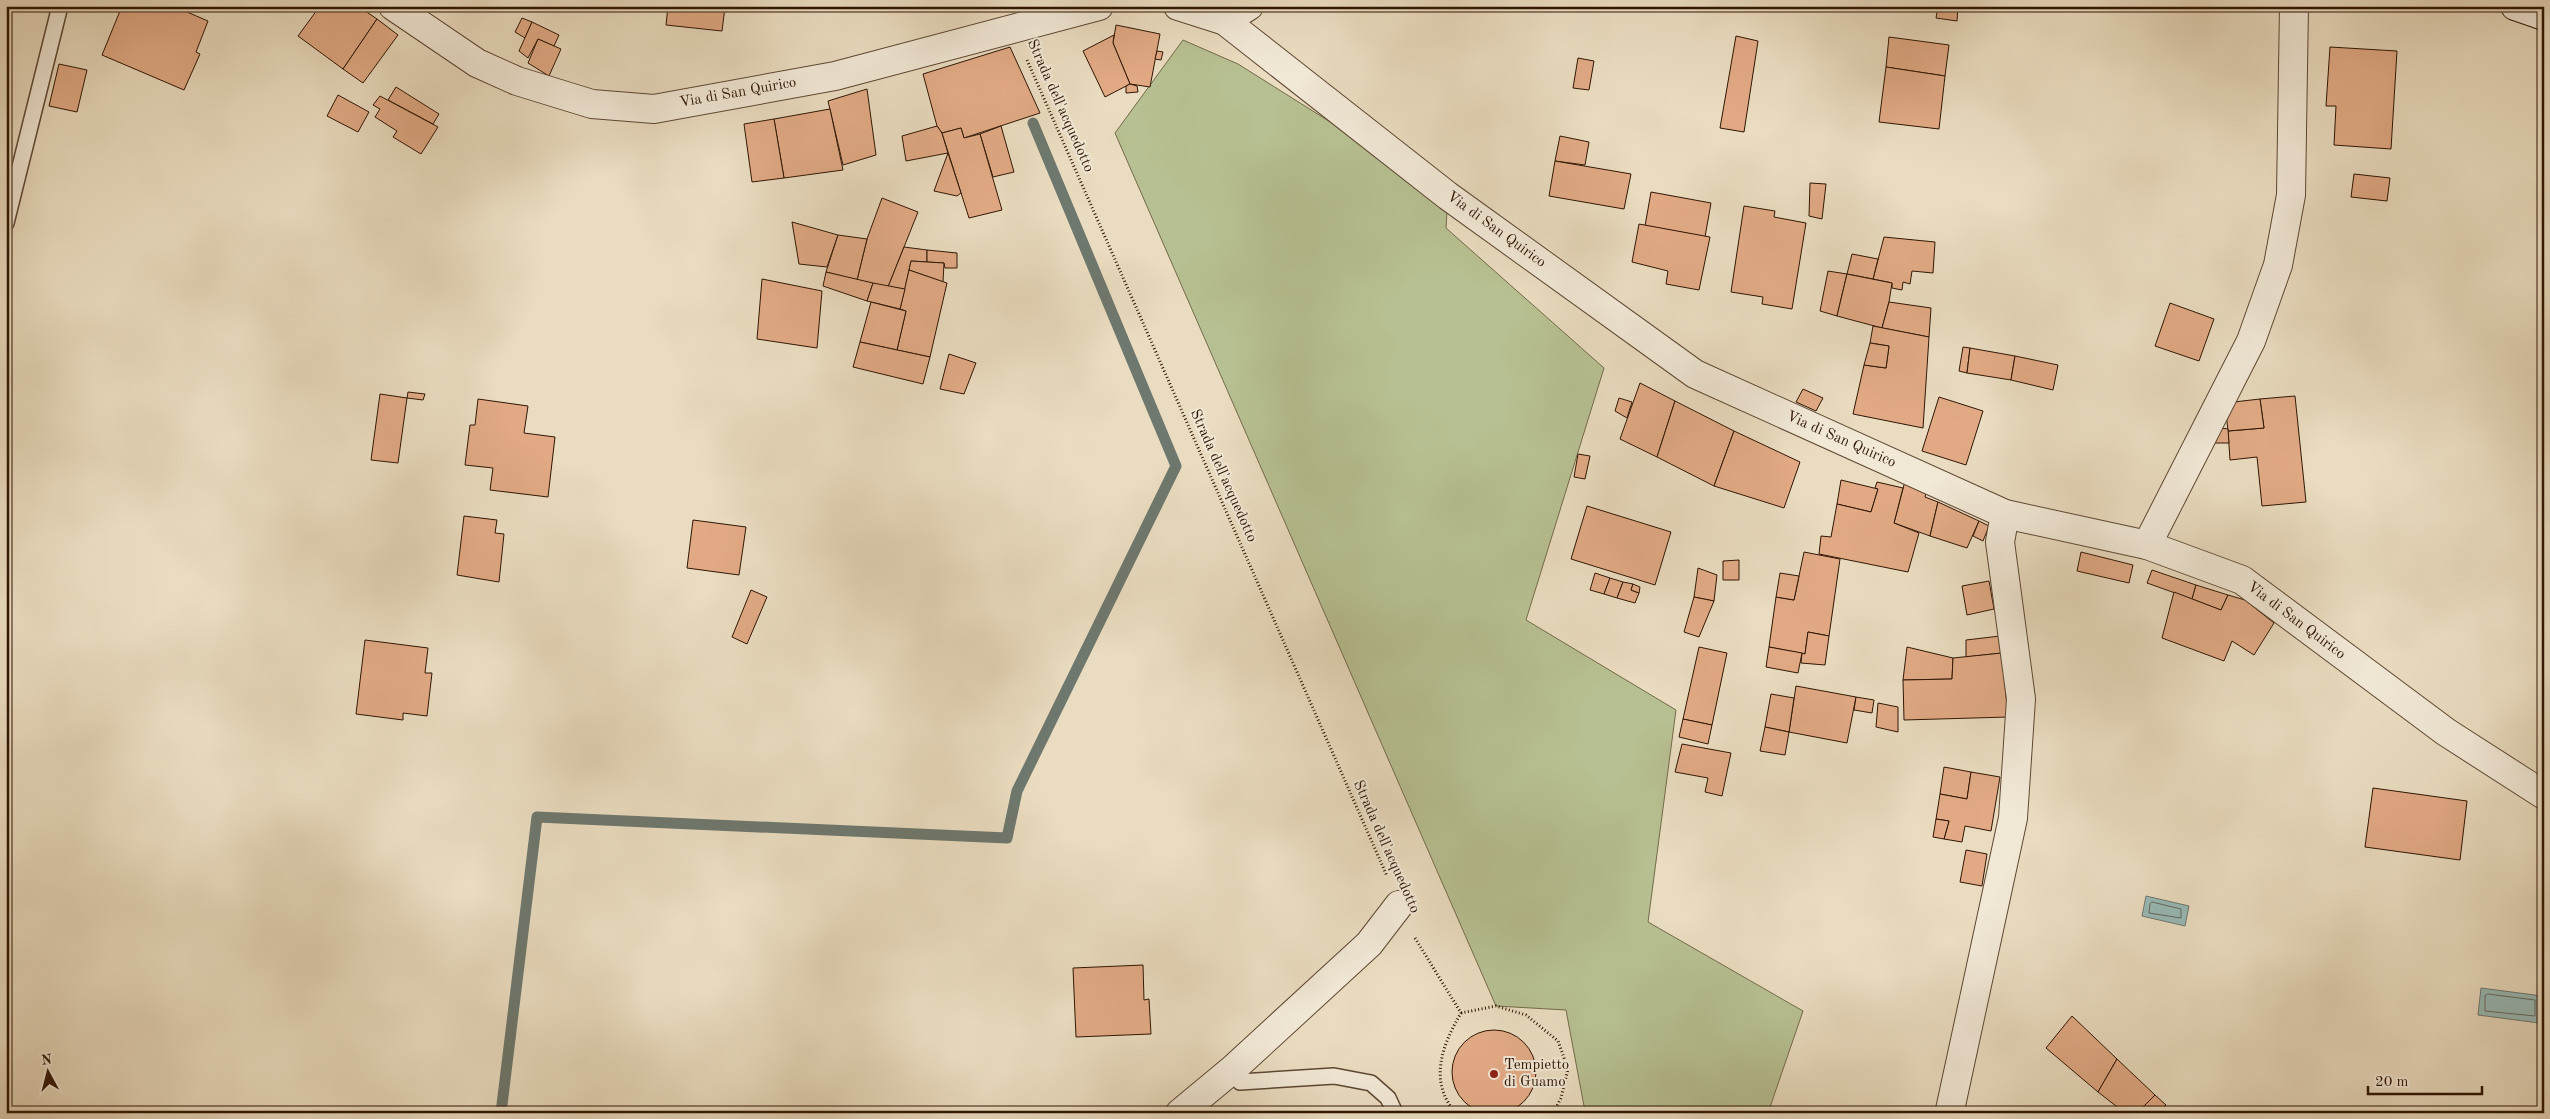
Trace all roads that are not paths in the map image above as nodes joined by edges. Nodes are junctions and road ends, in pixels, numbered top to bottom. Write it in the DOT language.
graph roads {
  1 [pos="60,6"];
  2 [pos="393,6"];
  3 [pos="1099,6"];
  4 [pos="1178,6"];
  5 [pos="1249,6"];
  6 [pos="2294,6"];
  7 [pos="2515,6"];
  8 [pos="2544,16"];
  9 [pos="1225,21"];
  10 [pos="6,223"];
  11 [pos="2005,514"];
  12 [pos="2147,545"];
  13 [pos="2544,794"];
  14 [pos="1399,904"];
  15 [pos="1233,1069"];
  16 [pos="1950,1110"];
  17 [pos="1180,1113"];
  18 [pos="1395,1113"];
  1 -- 10 [label="lane"];
  2 -- 3 [label="street, Via di San Quirico"];
  4 -- 9 [label="street, Via di San Quirico"];
  5 -- 9 [label="street"];
  6 -- 12 [label="street"];
  7 -- 8 [label="street"];
  9 -- 11 [label="street, Via di San Quirico"];
  11 -- 12 [label="street, Via di San Quirico"];
  11 -- 16 [label="street"];
  12 -- 13 [label="street, Via di San Quirico"];
  14 -- 15 [label="street"];
  15 -- 17 [label="street"];
  15 -- 18 [label="lane"];
}
